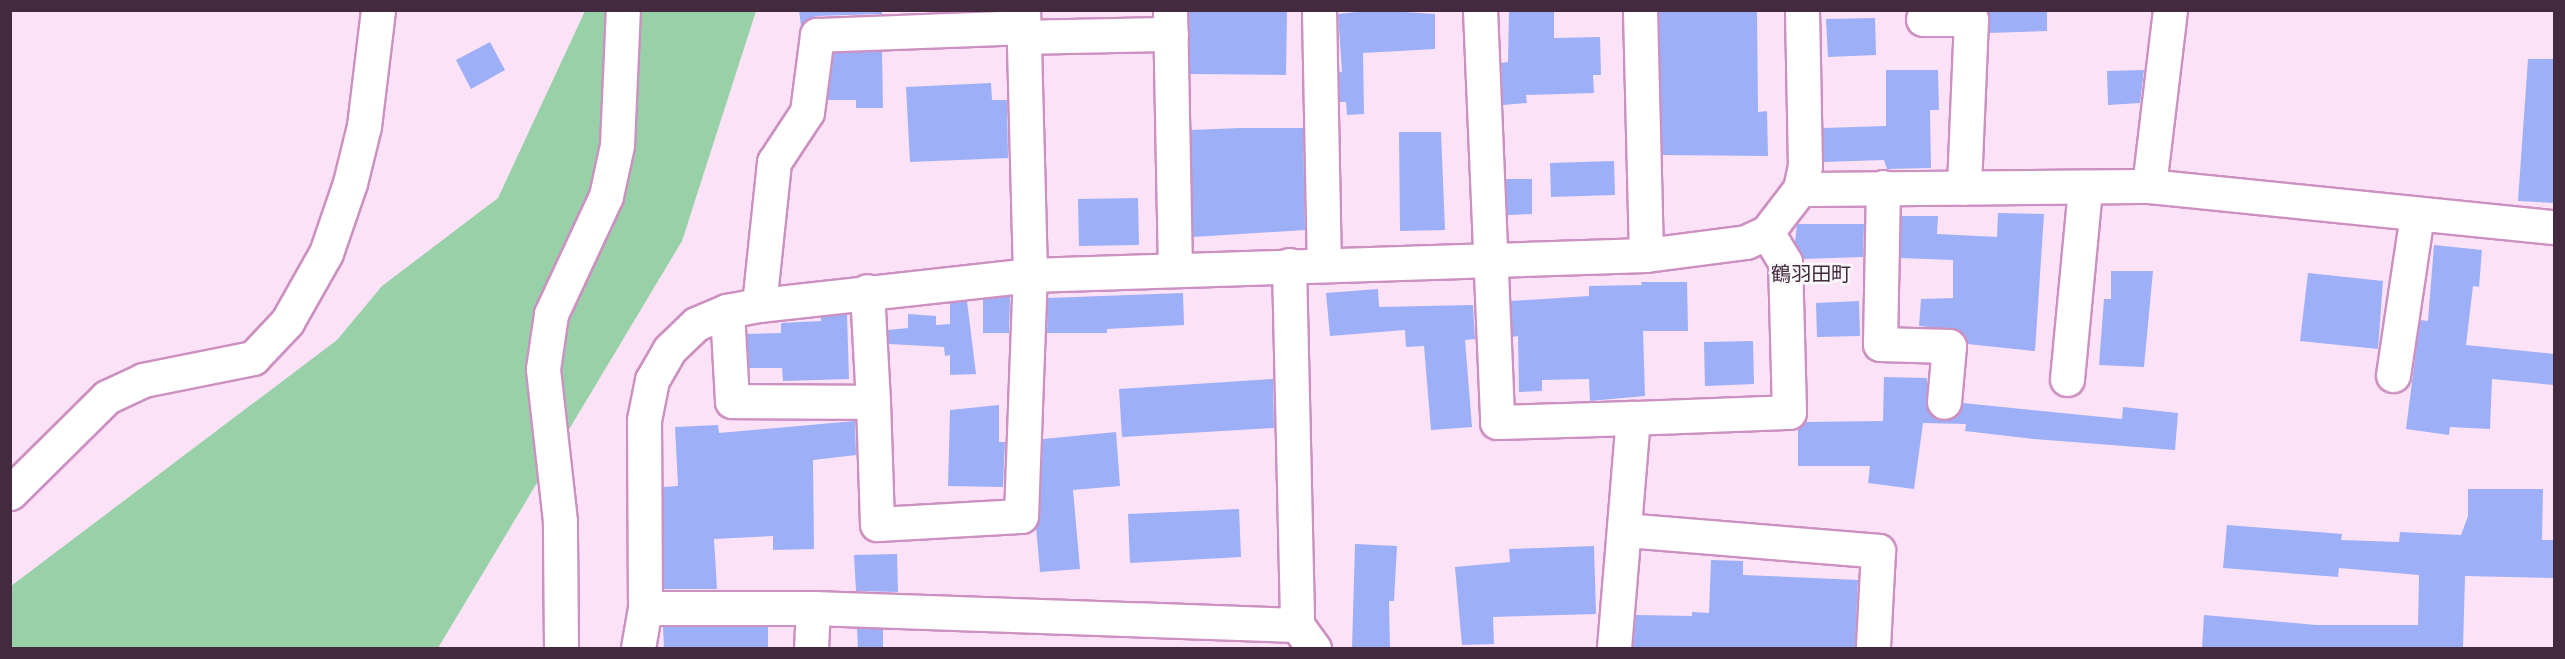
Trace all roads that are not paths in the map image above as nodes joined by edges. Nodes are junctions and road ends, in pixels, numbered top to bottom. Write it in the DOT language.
graph roads {
  1 [pos="378,10"];
  2 [pos="623,10"];
  3 [pos="1319,10"];
  4 [pos="1480,10"];
  5 [pos="1640,10"];
  6 [pos="1802,10"];
  7 [pos="2170,10"];
  8 [pos="1923,20"];
  9 [pos="1170,22"];
  10 [pos="1023,25"];
  11 [pos="2149,186"];
  12 [pos="1883,187"];
  13 [pos="2085,187"];
  14 [pos="1964,188"];
  15 [pos="1800,189"];
  16 [pos="2417,215"];
  17 [pos="2554,227"];
  18 [pos="1767,232"];
  19 [pos="1646,255"];
  20 [pos="1490,259"];
  21 [pos="1324,264"];
  22 [pos="1289,265"];
  23 [pos="1175,268"];
  24 [pos="1030,275"];
  25 [pos="867,291"];
  26 [pos="759,305"];
  27 [pos="727,311"];
  28 [pos="2392,375"];
  29 [pos="2067,379"];
  30 [pos="873,402"];
  31 [pos="1944,402"];
  32 [pos="1633,418"];
  33 [pos="10,493"];
  34 [pos="1624,530"];
  35 [pos="645,608"];
  36 [pos="813,608"];
  37 [pos="1306,637"];
  38 [pos="561,648"];
  39 [pos="638,648"];
  40 [pos="810,648"];
  41 [pos="1614,648"];
  42 [pos="1874,648"];
  1 -- 33 [label="street"];
  2 -- 38 [label="street"];
  3 -- 21 [label="street"];
  4 -- 20 [label="street"];
  5 -- 19 [label="street"];
  6 -- 15 [label="street"];
  7 -- 11 [label="street"];
  8 -- 14 [label="street"];
  9 -- 10 [label="street"];
  9 -- 23 [label="street"];
  10 -- 24 [label="street"];
  10 -- 26 [label="street"];
  11 -- 13 [label="street"];
  11 -- 16 [label="street"];
  12 -- 14 [label="street"];
  12 -- 15 [label="street"];
  12 -- 31 [label="street"];
  13 -- 14 [label="street"];
  13 -- 29 [label="street"];
  15 -- 18 [label="street"];
  16 -- 17 [label="street"];
  16 -- 28 [label="street"];
  18 -- 19 [label="street"];
  18 -- 32 [label="street"];
  19 -- 20 [label="street"];
  20 -- 21 [label="street"];
  20 -- 32 [label="street"];
  21 -- 22 [label="street"];
  22 -- 23 [label="street"];
  22 -- 37 [label="street"];
  23 -- 24 [label="street"];
  24 -- 25 [label="street"];
  24 -- 30 [label="street"];
  25 -- 26 [label="street"];
  25 -- 30 [label="street"];
  26 -- 27 [label="street"];
  27 -- 30 [label="street"];
  27 -- 35 [label="street"];
  32 -- 34 [label="street"];
  34 -- 41 [label="street"];
  34 -- 42 [label="street"];
  35 -- 36 [label="street"];
  35 -- 39 [label="street"];
  36 -- 37 [label="street"];
  36 -- 40 [label="street"];
}
